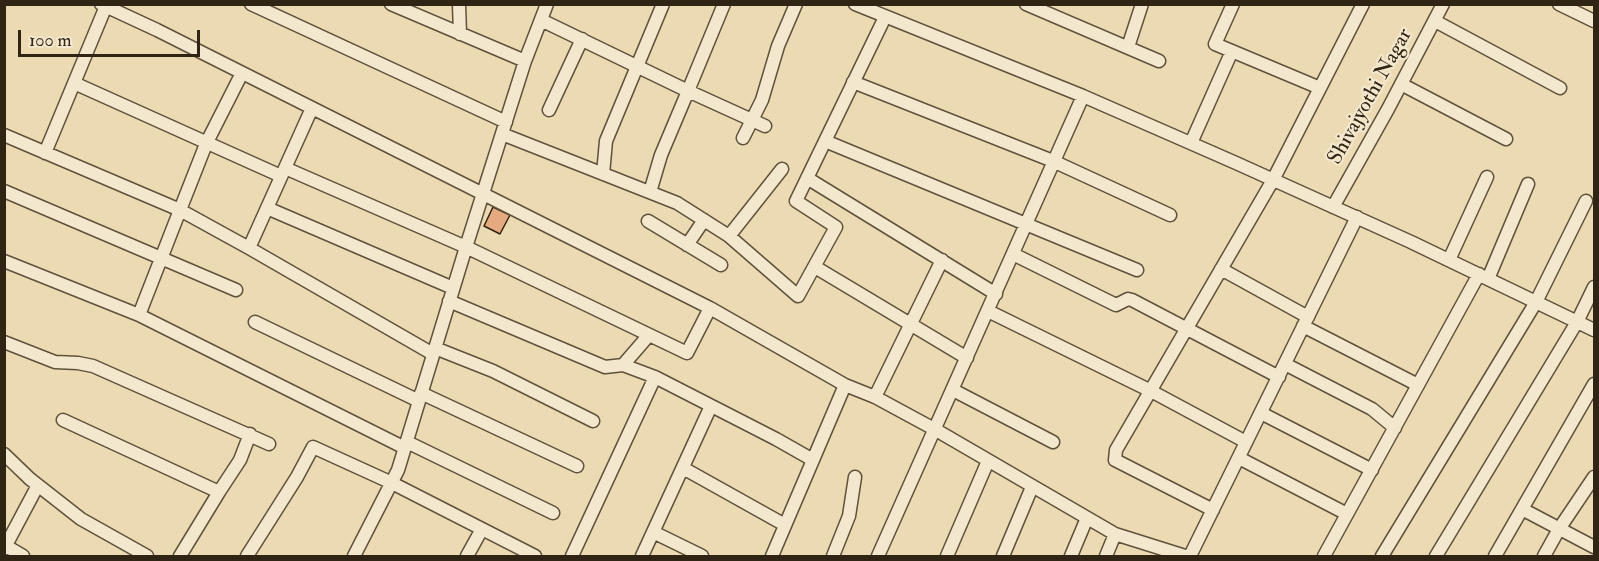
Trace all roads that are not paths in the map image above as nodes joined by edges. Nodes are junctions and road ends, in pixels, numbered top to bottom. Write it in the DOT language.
graph roads {
  1 [pos="251,4"];
  2 [pos="391,4"];
  3 [pos="459,4"];
  4 [pos="547,4"];
  5 [pos="663,4"];
  6 [pos="724,4"];
  7 [pos="796,4"];
  8 [pos="855,4"];
  9 [pos="1026,4"];
  10 [pos="1142,4"];
  11 [pos="1233,4"];
  12 [pos="1363,4"];
  13 [pos="1443,4"];
  14 [pos="1559,4"];
  15 [pos="104,5"];
  16 [pos="885,17"];
  17 [pos="542,20"];
  18 [pos="1435,21"];
  19 [pos="1594,21"];
  20 [pos="460,34"];
  21 [pos="582,39"];
  22 [pos="1128,47"];
  23 [pos="1232,51"];
  24 [pos="525,61"];
  25 [pos="1160,61"];
  26 [pos="638,66"];
  27 [pos="242,72"];
  28 [pos="853,82"];
  29 [pos="74,83"];
  30 [pos="1401,84"];
  31 [pos="1320,88"];
  32 [pos="1560,88"];
  33 [pos="688,91"];
  34 [pos="1083,96"];
  35 [pos="312,108"];
  36 [pos="549,111"];
  37 [pos="752,120"];
  38 [pos="765,126"];
  39 [pos="504,128"];
  40 [pos="4,135"];
  41 [pos="743,138"];
  42 [pos="1506,139"];
  43 [pos="825,141"];
  44 [pos="1191,143"];
  45 [pos="206,144"];
  46 [pos="45,153"];
  47 [pos="1053,161"];
  48 [pos="782,169"];
  49 [pos="283,172"];
  50 [pos="603,174"];
  51 [pos="1487,177"];
  52 [pos="807,178"];
  53 [pos="1273,180"];
  54 [pos="1528,184"];
  55 [pos="4,190"];
  56 [pos="650,192"];
  57 [pos="483,195"];
  58 [pos="1586,201"];
  59 [pos="1333,207"];
  60 [pos="267,208"];
  61 [pos="180,210"];
  62 [pos="1170,215"];
  63 [pos="1357,217"];
  64 [pos="704,220"];
  65 [pos="648,221"];
  66 [pos="1026,226"];
  67 [pos="729,236"];
  68 [pos="687,244"];
  69 [pos="466,247"];
  70 [pos="249,248"];
  71 [pos="1013,254"];
  72 [pos="161,258"];
  73 [pos="942,260"];
  74 [pos="1449,260"];
  75 [pos="4,261"];
  76 [pos="721,265"];
  77 [pos="814,267"];
  78 [pos="1221,269"];
  79 [pos="1137,270"];
  80 [pos="1484,277"];
  81 [pos="1594,287"];
  82 [pos="237,290"];
  83 [pos="996,294"];
  84 [pos="451,295"];
  85 [pos="1536,302"];
  86 [pos="710,308"];
  87 [pos="988,311"];
  88 [pos="139,315"];
  89 [pos="255,322"];
  90 [pos="1306,322"];
  91 [pos="1577,322"];
  92 [pos="910,324"];
  93 [pos="1187,329"];
  94 [pos="1594,330"];
  95 [pos="649,335"];
  96 [pos="4,342"];
  97 [pos="434,351"];
  98 [pos="967,358"];
  99 [pos="1285,364"];
  100 [pos="622,365"];
  101 [pos="655,377"];
  102 [pos="1279,377"];
  103 [pos="1594,384"];
  104 [pos="845,385"];
  105 [pos="1418,385"];
  106 [pos="953,390"];
  107 [pos="1151,391"];
  108 [pos="420,397"];
  109 [pos="875,397"];
  110 [pos="711,406"];
  111 [pos="1261,413"];
  112 [pos="63,420"];
  113 [pos="592,421"];
  114 [pos="1395,428"];
  115 [pos="936,430"];
  116 [pos="250,434"];
  117 [pos="1053,442"];
  118 [pos="1246,442"];
  119 [pos="269,444"];
  120 [pos="406,445"];
  121 [pos="4,454"];
  122 [pos="1239,458"];
  123 [pos="813,460"];
  124 [pos="988,461"];
  125 [pos="577,466"];
  126 [pos="683,468"];
  127 [pos="1372,470"];
  128 [pos="855,477"];
  129 [pos="1594,477"];
  130 [pos="392,483"];
  131 [pos="38,485"];
  132 [pos="1032,487"];
  133 [pos="219,492"];
  134 [pos="1522,509"];
  135 [pos="1213,510"];
  136 [pos="553,513"];
  137 [pos="1347,514"];
  138 [pos="1088,518"];
  139 [pos="785,525"];
  140 [pos="482,529"];
  141 [pos="1559,529"];
  142 [pos="652,532"];
  143 [pos="1115,534"];
  144 [pos="5,547"];
  145 [pos="1594,547"];
  146 [pos="23,556"];
  147 [pos="147,556"];
  148 [pos="180,556"];
  149 [pos="247,556"];
  150 [pos="354,556"];
  151 [pos="467,556"];
  152 [pos="535,556"];
  153 [pos="572,556"];
  154 [pos="642,556"];
  155 [pos="702,556"];
  156 [pos="772,556"];
  157 [pos="832,556"];
  158 [pos="878,556"];
  159 [pos="947,556"];
  160 [pos="1003,556"];
  161 [pos="1071,556"];
  162 [pos="1106,556"];
  163 [pos="1185,556"];
  164 [pos="1190,556"];
  165 [pos="1324,556"];
  166 [pos="1382,556"];
  167 [pos="1436,556"];
  168 [pos="1495,556"];
  169 [pos="1544,556"];
  1 -- 39 [label="street"];
  2 -- 20 [label="street"];
  3 -- 20 [label="street"];
  4 -- 17 [label="street"];
  5 -- 26 [label="street"];
  6 -- 33 [label="street"];
  7 -- 37 [label="street"];
  8 -- 16 [label="street"];
  9 -- 22 [label="street"];
  10 -- 22 [label="street"];
  11 -- 23 [label="street"];
  12 -- 31 [label="street"];
  13 -- 18 [label="street, Shivajyothi Nagar"];
  14 -- 19 [label="street"];
  15 -- 27 [label="street"];
  15 -- 29 [label="street"];
  16 -- 28 [label="street"];
  16 -- 34 [label="street"];
  17 -- 21 [label="street"];
  17 -- 24 [label="street"];
  18 -- 30 [label="street, Shivajyothi Nagar"];
  18 -- 32 [label="street"];
  20 -- 24 [label="street"];
  21 -- 26 [label="street"];
  21 -- 36 [label="street"];
  22 -- 25 [label="street"];
  23 -- 31 [label="street"];
  23 -- 44 [label="street"];
  24 -- 39 [label="street"];
  26 -- 33 [label="street"];
  26 -- 50 [label="street"];
  27 -- 35 [label="street"];
  27 -- 45 [label="street"];
  28 -- 43 [label="street"];
  28 -- 47 [label="street"];
  29 -- 45 [label="street"];
  29 -- 46 [label="street"];
  30 -- 42 [label="street"];
  30 -- 59 [label="street, Shivajyothi Nagar"];
  31 -- 53 [label="street"];
  33 -- 37 [label="street"];
  33 -- 56 [label="street"];
  34 -- 44 [label="street"];
  34 -- 47 [label="street"];
  35 -- 49 [label="street"];
  35 -- 57 [label="street"];
  37 -- 38 [label="street"];
  37 -- 41 [label="street"];
  39 -- 50 [label="street"];
  39 -- 57 [label="street"];
  40 -- 46 [label="street"];
  43 -- 52 [label="street"];
  43 -- 66 [label="street"];
  44 -- 53 [label="street"];
  45 -- 49 [label="street"];
  45 -- 61 [label="street"];
  46 -- 61 [label="street"];
  47 -- 62 [label="street"];
  47 -- 66 [label="street"];
  48 -- 67 [label="street"];
  49 -- 60 [label="street"];
  49 -- 69 [label="street"];
  50 -- 56 [label="street"];
  51 -- 74 [label="street"];
  52 -- 73 [label="street"];
  52 -- 77 [label="street"];
  53 -- 59 [label="street"];
  53 -- 78 [label="street"];
  54 -- 80 [label="street"];
  55 -- 72 [label="street"];
  56 -- 64 [label="street"];
  57 -- 69 [label="street"];
  57 -- 86 [label="street"];
  58 -- 85 [label="street"];
  59 -- 63 [label="street"];
  60 -- 70 [label="street"];
  60 -- 84 [label="street"];
  61 -- 70 [label="street"];
  61 -- 72 [label="street"];
  63 -- 74 [label="street"];
  63 -- 90 [label="street"];
  64 -- 67 [label="street"];
  64 -- 68 [label="street"];
  65 -- 68 [label="street"];
  66 -- 71 [label="street"];
  66 -- 79 [label="street"];
  67 -- 77 [label="street"];
  68 -- 76 [label="street"];
  69 -- 84 [label="street"];
  69 -- 95 [label="street"];
  70 -- 97 [label="street"];
  71 -- 83 [label="street"];
  71 -- 93 [label="street"];
  72 -- 82 [label="street"];
  72 -- 88 [label="street"];
  73 -- 83 [label="street"];
  73 -- 92 [label="street"];
  74 -- 80 [label="street"];
  75 -- 88 [label="street"];
  77 -- 92 [label="street"];
  78 -- 90 [label="street"];
  78 -- 93 [label="street"];
  80 -- 85 [label="street"];
  80 -- 105 [label="street"];
  81 -- 91 [label="street"];
  83 -- 87 [label="street"];
  84 -- 97 [label="street"];
  84 -- 100 [label="street"];
  85 -- 91 [label="street"];
  85 -- 166 [label="street"];
  86 -- 95 [label="street"];
  86 -- 104 [label="street"];
  87 -- 98 [label="street"];
  87 -- 107 [label="street"];
  88 -- 120 [label="street"];
  89 -- 108 [label="street"];
  90 -- 99 [label="street"];
  90 -- 105 [label="street"];
  91 -- 94 [label="street"];
  91 -- 167 [label="street"];
  92 -- 98 [label="street"];
  92 -- 109 [label="street"];
  93 -- 102 [label="street"];
  93 -- 107 [label="street"];
  95 -- 100 [label="street"];
  96 -- 116 [label="street"];
  97 -- 108 [label="street"];
  97 -- 113 [label="street"];
  98 -- 106 [label="street"];
  99 -- 102 [label="street"];
  99 -- 114 [label="street"];
  100 -- 101 [label="street"];
  101 -- 110 [label="street"];
  101 -- 153 [label="street"];
  102 -- 111 [label="street"];
  103 -- 134 [label="street"];
  104 -- 109 [label="street"];
  104 -- 123 [label="street"];
  105 -- 114 [label="street"];
  106 -- 115 [label="street"];
  106 -- 117 [label="street"];
  107 -- 118 [label="street"];
  107 -- 135 [label="street"];
  108 -- 120 [label="street"];
  108 -- 125 [label="street"];
  109 -- 115 [label="street"];
  110 -- 123 [label="street"];
  110 -- 126 [label="street"];
  111 -- 118 [label="street"];
  111 -- 127 [label="street"];
  112 -- 133 [label="street"];
  114 -- 127 [label="street"];
  115 -- 124 [label="street"];
  115 -- 158 [label="street"];
  116 -- 119 [label="street"];
  116 -- 133 [label="street"];
  118 -- 122 [label="street"];
  120 -- 130 [label="street"];
  120 -- 136 [label="street"];
  121 -- 131 [label="street"];
  122 -- 135 [label="street"];
  122 -- 137 [label="street"];
  123 -- 139 [label="street"];
  124 -- 132 [label="street"];
  124 -- 159 [label="street"];
  126 -- 139 [label="street"];
  126 -- 142 [label="street"];
  127 -- 137 [label="street"];
  128 -- 157 [label="street"];
  129 -- 141 [label="street"];
  130 -- 140 [label="street"];
  130 -- 149 [label="street"];
  130 -- 150 [label="street"];
  131 -- 144 [label="street"];
  131 -- 147 [label="street"];
  132 -- 138 [label="street"];
  132 -- 160 [label="street"];
  133 -- 148 [label="street"];
  134 -- 141 [label="street"];
  134 -- 168 [label="street"];
  135 -- 164 [label="street"];
  137 -- 165 [label="street"];
  138 -- 143 [label="street"];
  138 -- 161 [label="street"];
  139 -- 156 [label="street"];
  140 -- 151 [label="street"];
  140 -- 152 [label="street"];
  141 -- 145 [label="street"];
  141 -- 169 [label="street"];
  142 -- 154 [label="street"];
  142 -- 155 [label="street"];
  143 -- 162 [label="street"];
  143 -- 163 [label="street"];
  144 -- 146 [label="street"];
}
